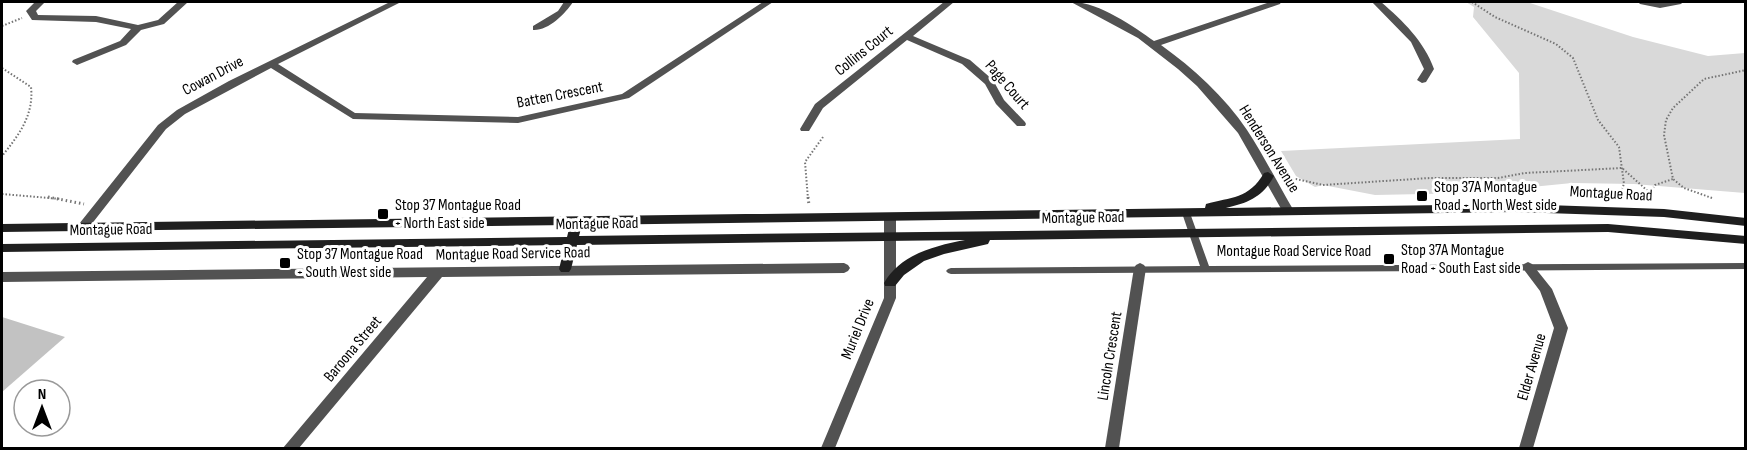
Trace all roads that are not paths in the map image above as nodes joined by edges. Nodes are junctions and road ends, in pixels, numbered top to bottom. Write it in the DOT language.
graph roads {
  1 [pos="40,2"];
  2 [pos="183,2"];
  3 [pos="396,2"];
  4 [pos="568,2"];
  5 [pos="768,2"];
  6 [pos="949,2"];
  7 [pos="1076,2"];
  8 [pos="1274,2"];
  9 [pos="1376,2"];
  10 [pos="1643,2"];
  11 [pos="1678,2"];
  12 [pos="138,28"];
  13 [pos="536,28"];
  14 [pos="905,36"];
  15 [pos="1152,45"];
  16 [pos="77,62"];
  17 [pos="271,64"];
  18 [pos="1422,80"];
  19 [pos="1021,124"];
  20 [pos="805,129"];
  21 [pos="1268,176"];
  22 [pos="1287,211"];
  23 [pos="1186,213"];
  24 [pos="1746,215"];
  25 [pos="890,217"];
  26 [pos="1696,217"];
  27 [pos="577,220"];
  28 [pos="1746,222"];
  29 [pos="83,227"];
  30 [pos="2,228"];
  31 [pos="1299,231"];
  32 [pos="1194,233"];
  33 [pos="1008,235"];
  34 [pos="891,238"];
  35 [pos="1746,240"];
  36 [pos="573,241"];
  37 [pos="67,247"];
  38 [pos="2,248"];
  39 [pos="1746,266"];
  40 [pos="1528,267"];
  41 [pos="844,268"];
  42 [pos="1140,268"];
  43 [pos="1205,268"];
  44 [pos="566,269"];
  45 [pos="440,271"];
  46 [pos="951,271"];
  47 [pos="2,277"];
  48 [pos="890,283"];
  49 [pos="290,448"];
  50 [pos="828,448"];
  51 [pos="1112,448"];
  52 [pos="1526,448"];
  1 -- 12 [label="street"];
  2 -- 12 [label="street"];
  3 -- 17 [label="street, Cowan Drive"];
  4 -- 13 [label="street"];
  5 -- 17 [label="street, Batten Crescent"];
  6 -- 14 [label="street, Collins Court"];
  7 -- 15 [label="street, Henderson Avenue"];
  8 -- 15 [label="street"];
  9 -- 18 [label="street"];
  10 -- 11 [label="street"];
  12 -- 16 [label="street"];
  14 -- 19 [label="street, Page Court"];
  14 -- 20 [label="street, Collins Court"];
  15 -- 21 [label="street, Henderson Avenue"];
  17 -- 29 [label="street, Cowan Drive"];
  21 -- 22 [label="street, Henderson Avenue"];
  21 -- 23 [label="main road"];
  22 -- 23 [label="main road, Montague Road"];
  22 -- 26 [label="main road, Montague Road"];
  22 -- 31 [label="main road"];
  23 -- 25 [label="main road, Montague Road"];
  23 -- 32 [label="lane"];
  24 -- 26 [label="main road"];
  25 -- 27 [label="main road, Montague Road"];
  25 -- 34 [label="street, Muriel Drive"];
  26 -- 28 [label="main road, Montague Road"];
  27 -- 29 [label="main road, Montague Road"];
  27 -- 36 [label="main road"];
  29 -- 30 [label="main road, Montague Road"];
  29 -- 37 [label="main road"];
  31 -- 32 [label="main road, Montague Road"];
  31 -- 35 [label="main road, Montague Road"];
  32 -- 33 [label="main road, Montague Road"];
  32 -- 43 [label="lane"];
  33 -- 34 [label="main road, Montague Road"];
  33 -- 48 [label="main road"];
  34 -- 36 [label="main road, Montague Road"];
  34 -- 48 [label="street, Muriel Drive"];
  36 -- 37 [label="main road, Montague Road"];
  36 -- 44 [label="main road"];
  37 -- 38 [label="main road, Montague Road"];
  39 -- 40 [label="lane, Montague Road Service Road"];
  40 -- 43 [label="lane, Montague Road Service Road"];
  40 -- 52 [label="street, Elder Avenue"];
  41 -- 44 [label="street, Montague Road Service Road"];
  42 -- 43 [label="lane, Montague Road Service Road"];
  42 -- 46 [label="lane, Montague Road Service Road"];
  42 -- 51 [label="street, Lincoln Crescent"];
  44 -- 45 [label="street, Montague Road Service Road"];
  45 -- 47 [label="street, Montague Road Service Road"];
  45 -- 49 [label="street, Baroona Street"];
  48 -- 50 [label="street, Muriel Drive"];
}
